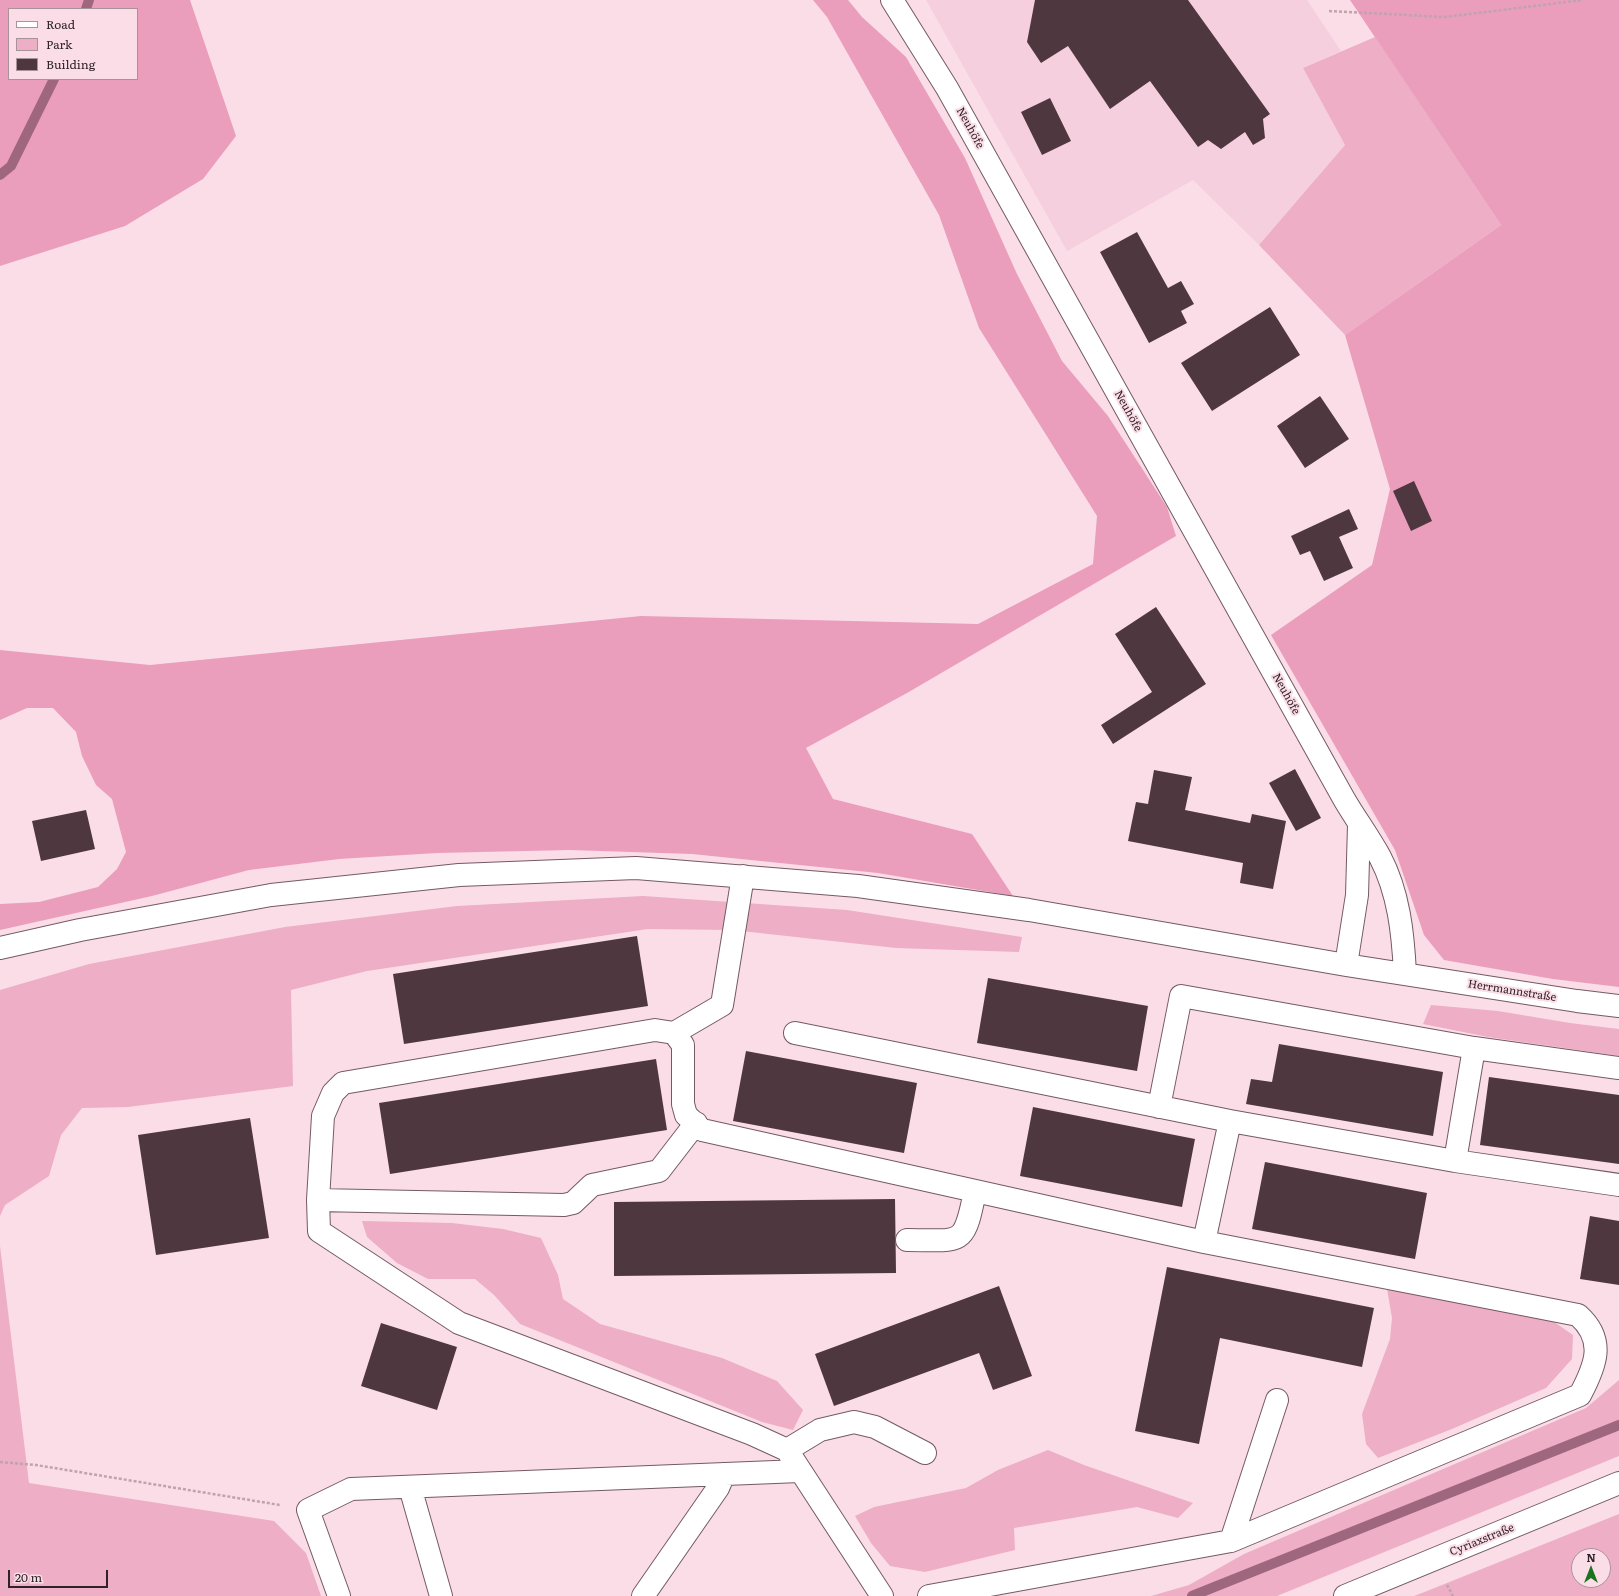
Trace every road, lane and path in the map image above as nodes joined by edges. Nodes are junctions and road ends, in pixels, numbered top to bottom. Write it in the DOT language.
graph roads {
  1 [pos="892,0"];
  2 [pos="1583,0"];
  3 [pos="1329,11"];
  4 [pos="1359,825"];
  5 [pos="743,876"];
  6 [pos="0,948"];
  7 [pos="1346,965"];
  8 [pos="1405,973"];
  9 [pos="1619,1006"];
  10 [pos="674,1033"];
  11 [pos="795,1033"];
  12 [pos="1474,1048"];
  13 [pos="1619,1068"];
  14 [pos="1159,1107"];
  15 [pos="1230,1121"];
  16 [pos="696,1123"];
  17 [pos="1455,1161"];
  18 [pos="1619,1184"];
  19 [pos="975,1191"];
  20 [pos="318,1200"];
  21 [pos="907,1240"];
  22 [pos="1204,1242"];
  23 [pos="1277,1400"];
  24 [pos="787,1450"];
  25 [pos="925,1453"];
  26 [pos="0,1462"];
  27 [pos="800,1471"];
  28 [pos="724,1474"];
  29 [pos="1619,1483"];
  30 [pos="410,1487"];
  31 [pos="308,1510"];
  32 [pos="1231,1541"];
  33 [pos="339,1596"];
  34 [pos="441,1596"];
  35 [pos="643,1596"];
  36 [pos="882,1596"];
  37 [pos="928,1596"];
  38 [pos="1345,1596"];
  1 -- 4 [label="street, Neuhöfe"];
  2 -- 3 [label="path"];
  4 -- 7 [label="street"];
  4 -- 8 [label="street, Neuhöfe"];
  5 -- 6 [label="street, Herrmannstraße"];
  5 -- 7 [label="street, Herrmannstraße"];
  5 -- 10 [label="street"];
  7 -- 8 [label="street, Herrmannstraße"];
  8 -- 9 [label="street, Herrmannstraße"];
  10 -- 16 [label="street"];
  10 -- 20 [label="street"];
  11 -- 14 [label="street"];
  12 -- 13 [label="street"];
  12 -- 14 [label="street"];
  12 -- 17 [label="street"];
  14 -- 15 [label="street"];
  15 -- 17 [label="street"];
  15 -- 22 [label="street"];
  16 -- 19 [label="street"];
  16 -- 20 [label="street"];
  17 -- 18 [label="street"];
  19 -- 21 [label="street"];
  19 -- 22 [label="street"];
  20 -- 24 [label="street"];
  22 -- 32 [label="street"];
  23 -- 32 [label="street"];
  24 -- 25 [label="street"];
  24 -- 27 [label="street"];
  26 -- 31 [label="path"];
  27 -- 28 [label="street"];
  27 -- 36 [label="street"];
  28 -- 30 [label="street"];
  28 -- 35 [label="street"];
  29 -- 38 [label="street, Cyriaxstraße"];
  30 -- 31 [label="street"];
  30 -- 34 [label="street"];
  31 -- 33 [label="street"];
  32 -- 37 [label="street"];
}
